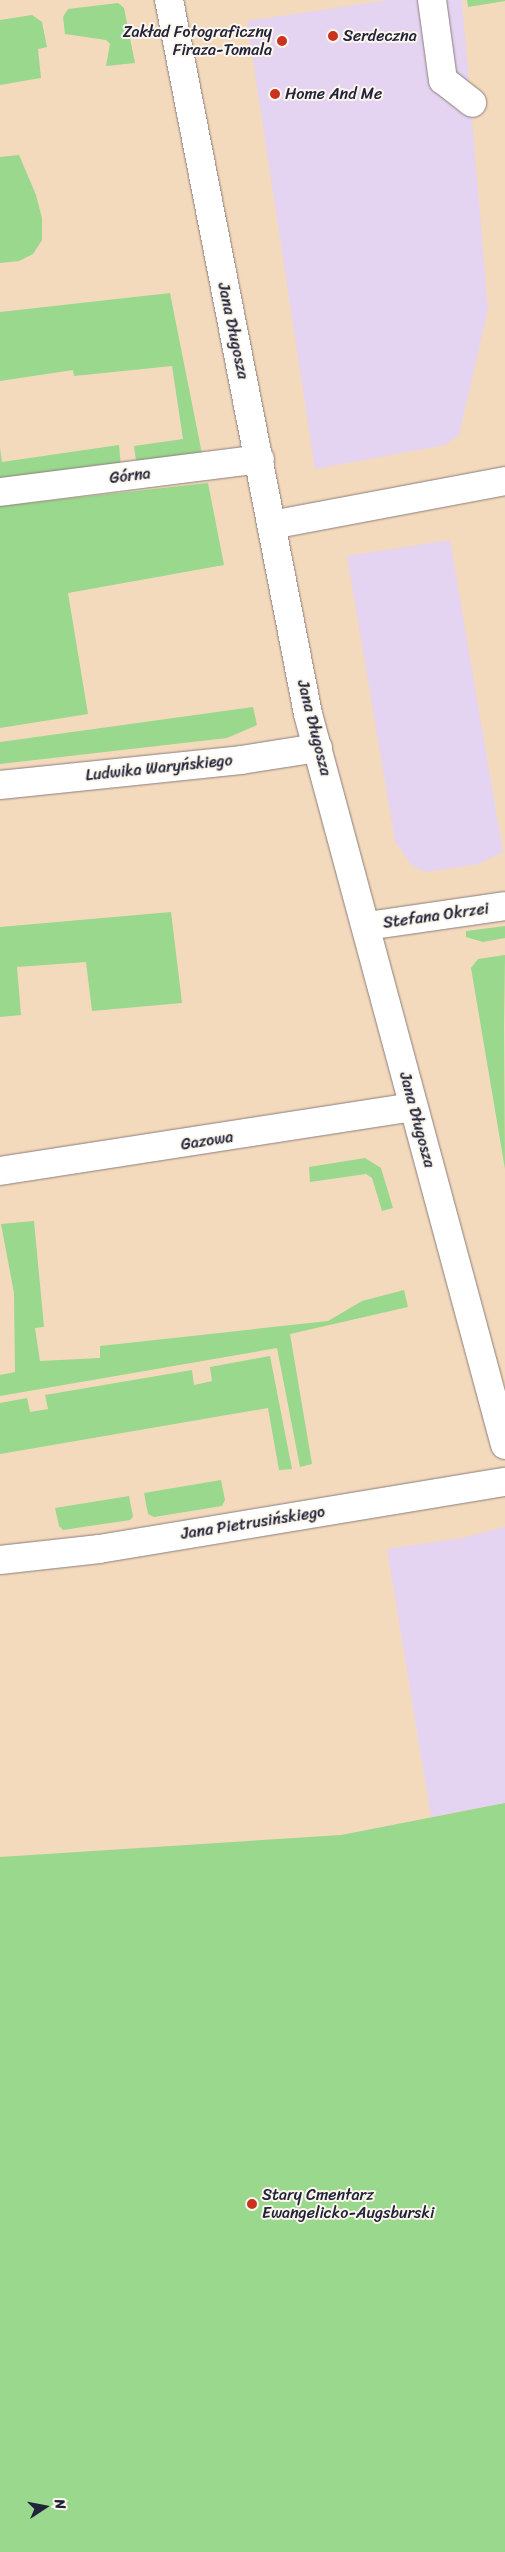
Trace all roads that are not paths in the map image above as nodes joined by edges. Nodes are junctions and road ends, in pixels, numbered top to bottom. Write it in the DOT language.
graph roads {
  1 [pos="169,0"];
  2 [pos="432,0"];
  3 [pos="472,102"];
  4 [pos="260,458"];
  5 [pos="505,481"];
  6 [pos="0,492"];
  7 [pos="272,525"];
  8 [pos="318,748"];
  9 [pos="0,785"];
  10 [pos="505,906"];
  11 [pos="368,926"];
  12 [pos="413,1107"];
  13 [pos="0,1171"];
  14 [pos="505,1445"];
  15 [pos="505,1482"];
  16 [pos="0,1560"];
  1 -- 4 [label="street, Jana Długosza"];
  2 -- 3 [label="street"];
  4 -- 6 [label="street, Górna"];
  4 -- 7 [label="street, Jana Długosza"];
  5 -- 7 [label="street"];
  7 -- 8 [label="street, Jana Długosza"];
  8 -- 9 [label="street, Ludwika Waryńskiego"];
  8 -- 11 [label="street, Jana Długosza"];
  10 -- 11 [label="street, Stefana Okrzei"];
  11 -- 12 [label="street, Jana Długosza"];
  12 -- 13 [label="street, Gazowa"];
  12 -- 14 [label="street, Jana Długosza"];
  15 -- 16 [label="street, Jana Pietrusińskiego"];
}
